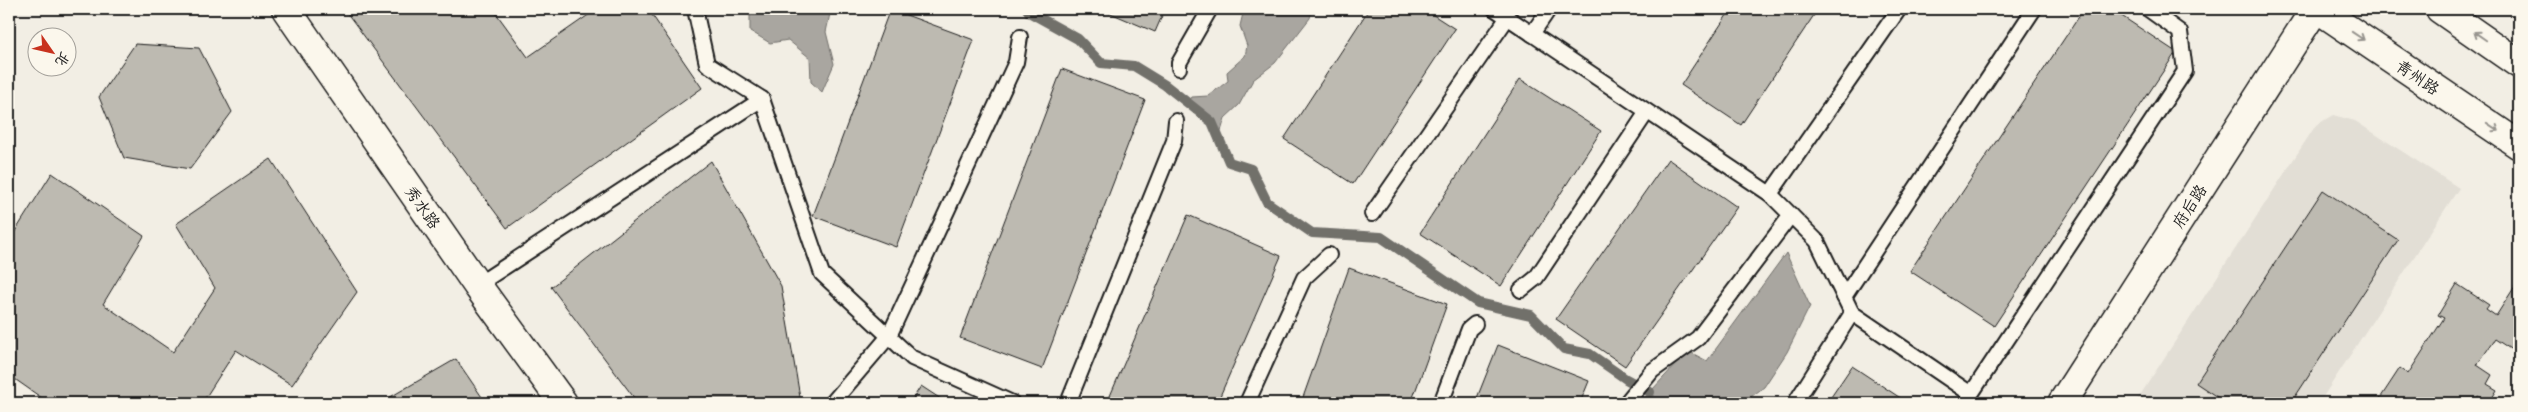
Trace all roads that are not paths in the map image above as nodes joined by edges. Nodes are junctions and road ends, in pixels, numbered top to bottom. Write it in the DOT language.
graph roads {
  1 [pos="286,9"];
  2 [pos="695,9"];
  3 [pos="1210,9"];
  4 [pos="1495,9"];
  5 [pos="1549,9"];
  6 [pos="1899,9"];
  7 [pos="2034,9"];
  8 [pos="2148,9"];
  9 [pos="2316,9"];
  10 [pos="2440,9"];
  11 [pos="1508,17"];
  12 [pos="1532,34"];
  13 [pos="1020,37"];
  14 [pos="2519,64"];
  15 [pos="1179,68"];
  16 [pos="762,99"];
  17 [pos="1647,112"];
  18 [pos="1176,121"];
  19 [pos="2519,145"];
  20 [pos="1770,194"];
  21 [pos="1372,214"];
  22 [pos="1791,215"];
  23 [pos="1329,255"];
  24 [pos="477,285"];
  25 [pos="1521,290"];
  26 [pos="1844,297"];
  27 [pos="1852,313"];
  28 [pos="1475,324"];
  29 [pos="889,336"];
  30 [pos="1969,399"];
  31 [pos="563,403"];
  32 [pos="832,403"];
  33 [pos="1012,403"];
  34 [pos="1068,403"];
  35 [pos="1247,403"];
  36 [pos="1441,403"];
  37 [pos="1626,403"];
  38 [pos="1795,403"];
  39 [pos="2062,403"];
  1 -- 24 [label="street, 秀水路"];
  2 -- 16 [label="lane"];
  3 -- 15 [label="lane"];
  4 -- 11 [label="lane"];
  5 -- 12 [label="lane"];
  6 -- 20 [label="lane"];
  7 -- 26 [label="lane"];
  8 -- 30 [label="lane"];
  9 -- 19 [label="street, 青州路, one-way"];
  9 -- 39 [label="street, 府后路"];
  14 -- 10 [label="street, one-way"];
  11 -- 12 [label="lane"];
  11 -- 21 [label="lane"];
  12 -- 17 [label="lane"];
  13 -- 29 [label="lane"];
  16 -- 24 [label="lane"];
  16 -- 29 [label="lane"];
  17 -- 20 [label="lane"];
  17 -- 25 [label="lane"];
  18 -- 34 [label="lane"];
  20 -- 22 [label="lane"];
  22 -- 26 [label="lane"];
  22 -- 37 [label="lane"];
  23 -- 35 [label="lane"];
  24 -- 31 [label="street, 秀水路"];
  26 -- 27 [label="lane"];
  27 -- 30 [label="lane"];
  27 -- 38 [label="lane"];
  28 -- 36 [label="lane"];
  29 -- 32 [label="lane"];
  29 -- 33 [label="lane"];
}
